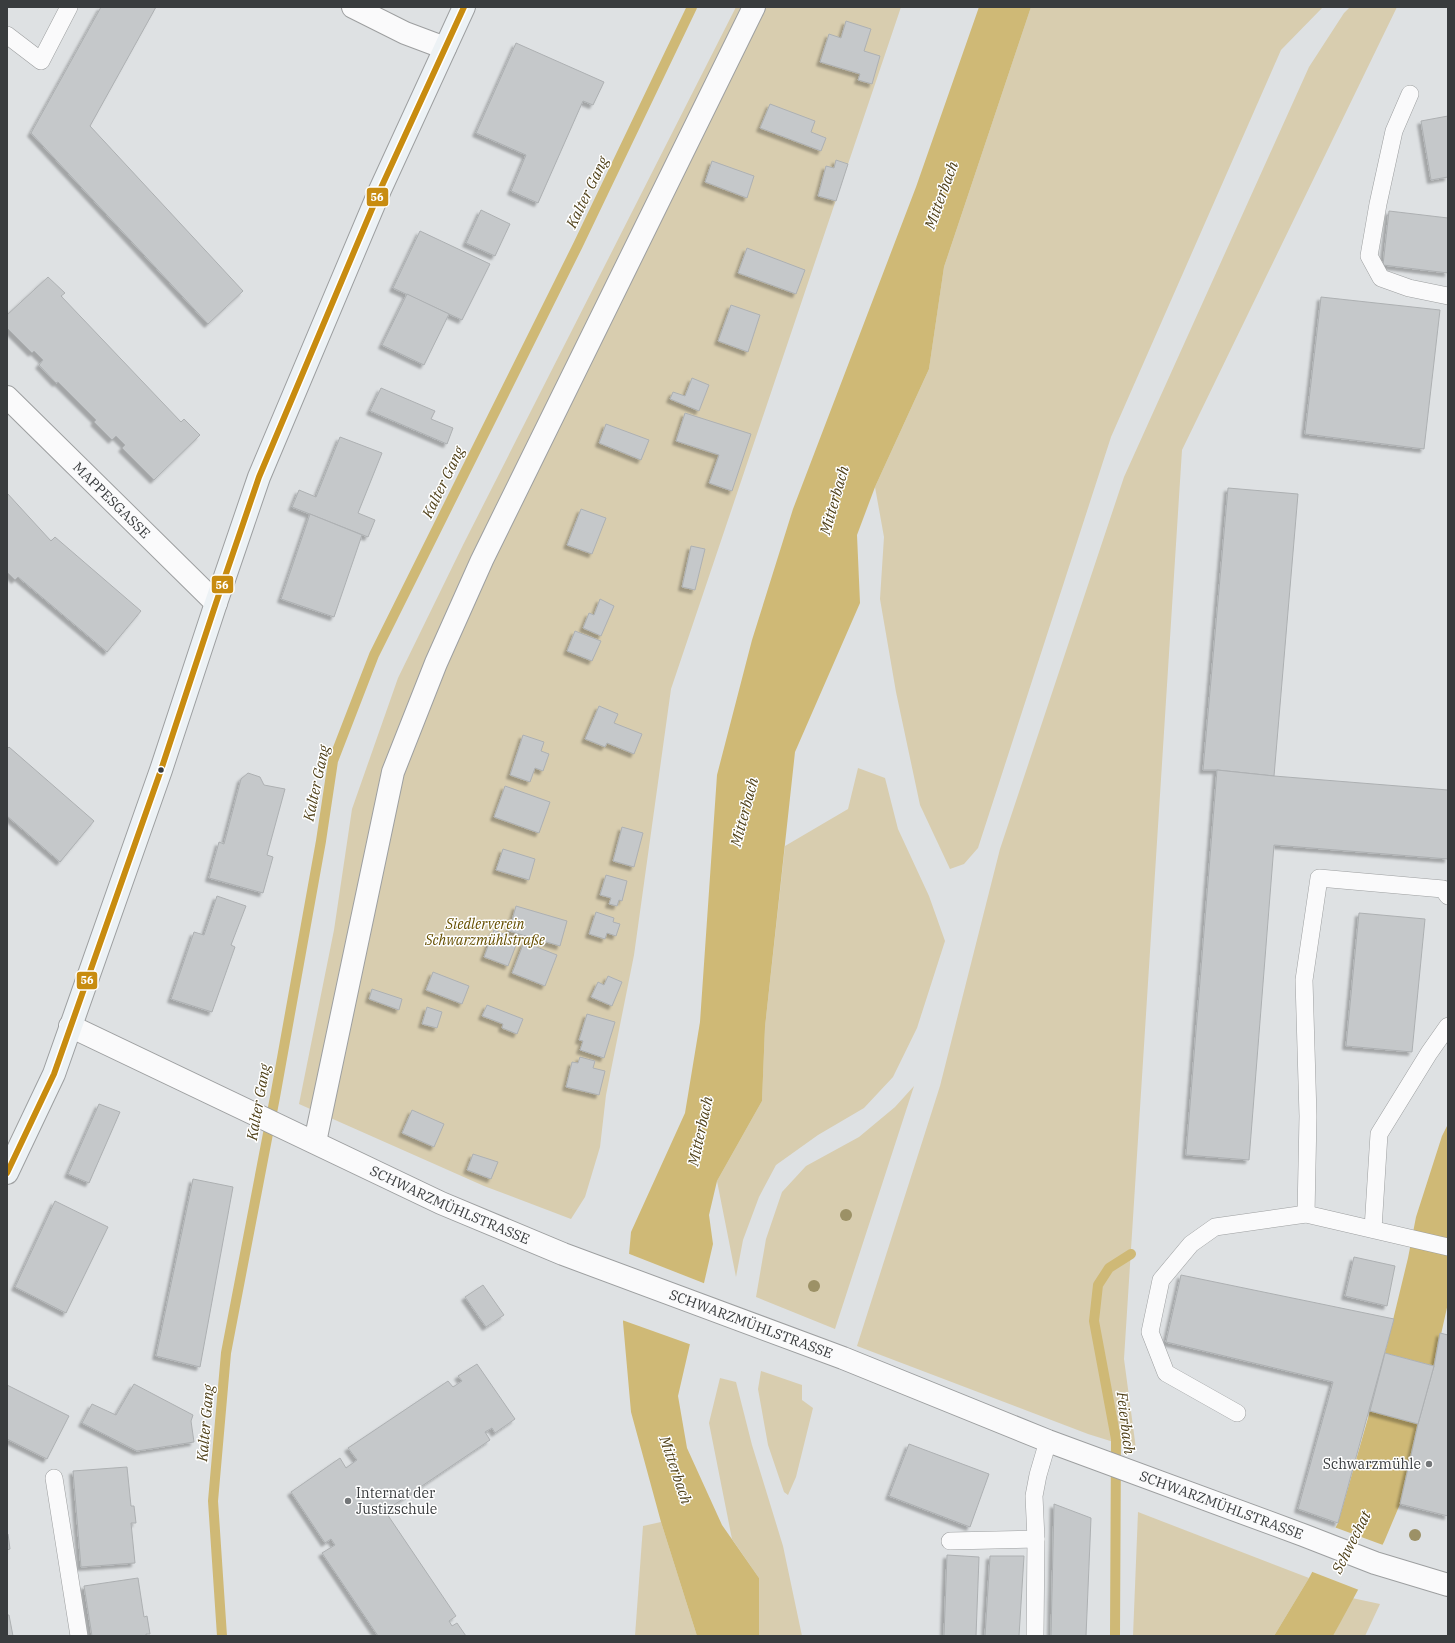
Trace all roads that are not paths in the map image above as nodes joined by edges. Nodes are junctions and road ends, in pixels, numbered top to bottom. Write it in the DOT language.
graph roads {
  1 [pos="69,7"];
  2 [pos="353,7"];
  3 [pos="464,7"];
  4 [pos="754,7"];
  5 [pos="7,35"];
  6 [pos="445,48"];
  7 [pos="1410,94"];
  8 [pos="1448,296"];
  9 [pos="7,397"];
  10 [pos="216,602"];
  11 [pos="1448,896"];
  12 [pos="70,1026"];
  13 [pos="1448,1026"];
  14 [pos="308,1139"];
  15 [pos="7,1172"];
  16 [pos="1306,1214"];
  17 [pos="1373,1229"];
  18 [pos="1448,1247"];
  19 [pos="1237,1412"];
  20 [pos="1048,1441"];
  21 [pos="54,1478"];
  22 [pos="1036,1539"];
  23 [pos="950,1541"];
  24 [pos="1448,1585"];
  25 [pos="79,1636"];
  26 [pos="1035,1636"];
  1 -- 5 [label="lane"];
  2 -- 6 [label="street"];
  3 -- 6 [label="main road"];
  4 -- 14 [label="street"];
  6 -- 10 [label="main road"];
  7 -- 8 [label="lane"];
  9 -- 10 [label="street, MAPPESGASSE"];
  10 -- 12 [label="main road"];
  11 -- 16 [label="lane"];
  12 -- 14 [label="street, SCHWARZMÜHLSTRASSE"];
  12 -- 15 [label="main road"];
  13 -- 17 [label="lane"];
  14 -- 20 [label="street, SCHWARZMÜHLSTRASSE"];
  16 -- 17 [label="lane"];
  16 -- 19 [label="lane"];
  17 -- 18 [label="lane"];
  20 -- 22 [label="lane"];
  20 -- 24 [label="street, SCHWARZMÜHLSTRASSE"];
  21 -- 25 [label="lane"];
  22 -- 23 [label="lane"];
  22 -- 26 [label="lane"];
}
